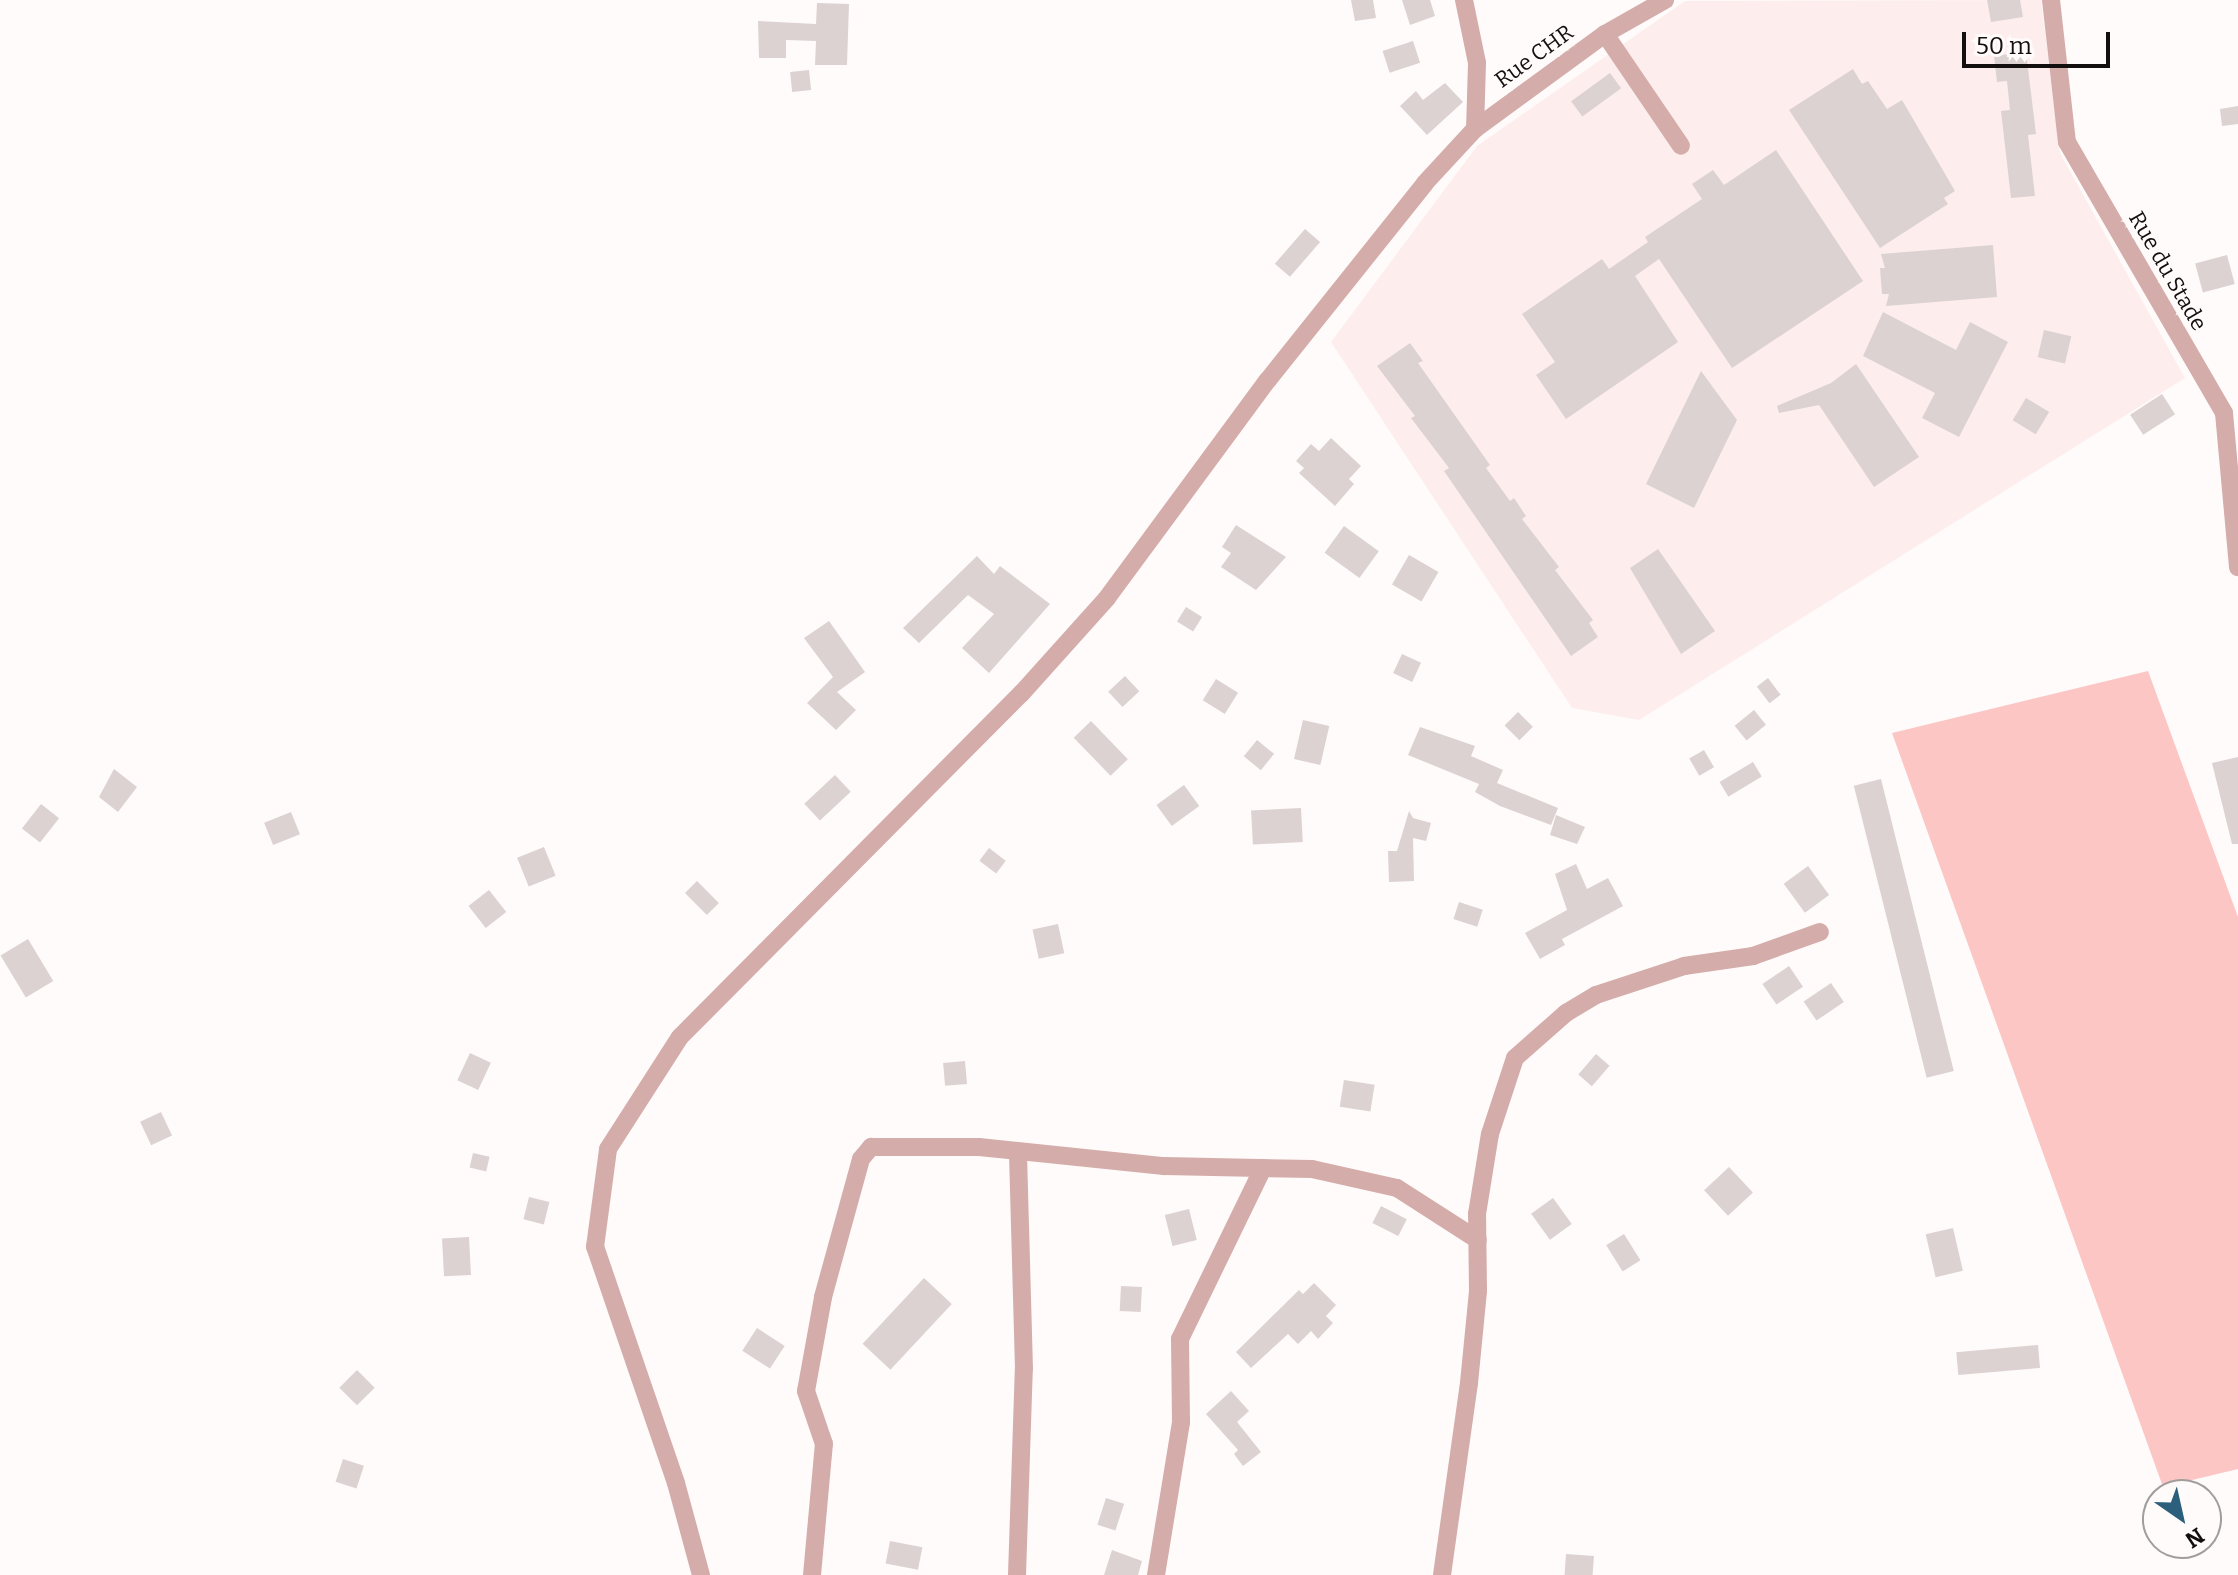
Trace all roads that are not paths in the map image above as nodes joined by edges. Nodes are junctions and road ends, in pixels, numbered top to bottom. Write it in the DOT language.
graph roads {
  1 [pos="1464,0"];
  2 [pos="1665,0"];
  3 [pos="2051,0"];
  4 [pos="1605,34"];
  5 [pos="1475,129"];
  6 [pos="1681,146"];
  7 [pos="2224,413"];
  8 [pos="2238,446"];
  9 [pos="2238,567"];
  10 [pos="1820,932"];
  11 [pos="1018,1153"];
  12 [pos="1263,1168"];
  13 [pos="1477,1214"];
  14 [pos="1456,1224"];
  15 [pos="1478,1240"];
  16 [pos="701,1575"];
  17 [pos="812,1575"];
  18 [pos="1017,1575"];
  19 [pos="1156,1575"];
  20 [pos="1442,1575"];
  1 -- 5 [label="street"];
  2 -- 4 [label="street, Rue CHR"];
  3 -- 7 [label="street, Rue du Stade"];
  4 -- 5 [label="street, Rue CHR"];
  4 -- 6 [label="street"];
  5 -- 16 [label="street, Rue CHR"];
  7 -- 8 [label="street"];
  7 -- 9 [label="street, Rue du Stade"];
  10 -- 13 [label="street"];
  11 -- 12 [label="street"];
  11 -- 17 [label="street"];
  11 -- 18 [label="street"];
  12 -- 14 [label="street"];
  12 -- 19 [label="street"];
  13 -- 14 [label="street"];
  13 -- 15 [label="street"];
  14 -- 15 [label="street"];
  15 -- 20 [label="street"];
}
